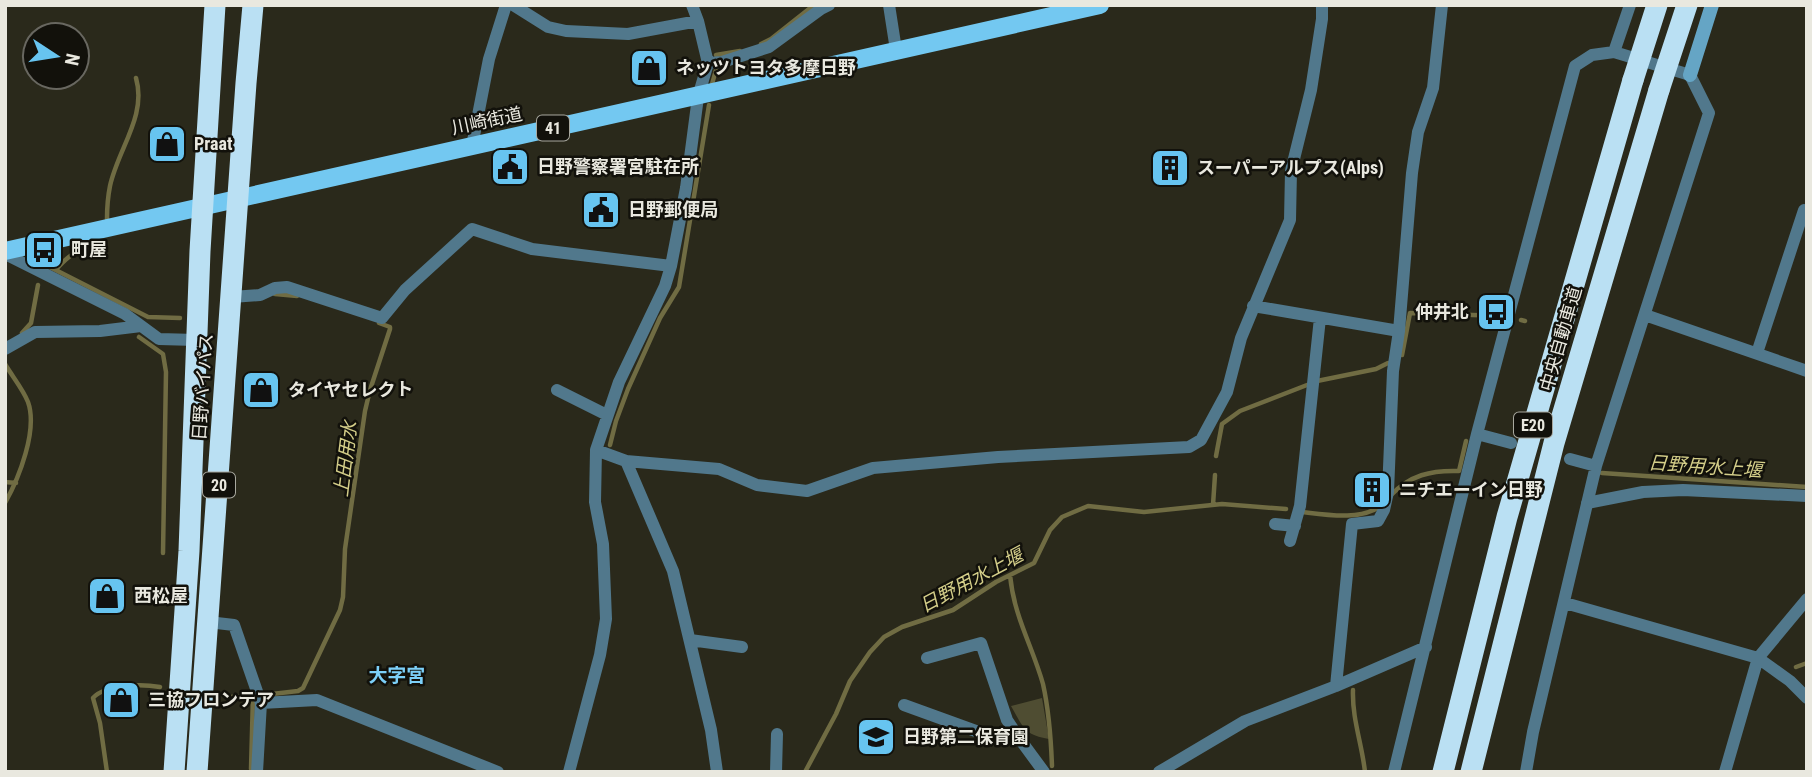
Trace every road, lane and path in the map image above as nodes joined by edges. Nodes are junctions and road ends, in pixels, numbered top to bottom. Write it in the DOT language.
graph roads {
  1 [pos="215,5"];
  2 [pos="253,5"];
  3 [pos="506,5"];
  4 [pos="513,5"];
  5 [pos="692,5"];
  6 [pos="829,5"];
  7 [pos="889,5"];
  8 [pos="1100,5"];
  9 [pos="1322,5"];
  10 [pos="1442,5"];
  11 [pos="1630,5"];
  12 [pos="1657,5"];
  13 [pos="1687,5"];
  14 [pos="1712,5"];
  15 [pos="698,21"];
  16 [pos="896,50"];
  17 [pos="1614,52"];
  18 [pos="708,63"];
  19 [pos="1690,75"];
  20 [pos="698,97"];
  21 [pos="472,146"];
  22 [pos="238,199"];
  23 [pos="202,207"];
  24 [pos="1807,211"];
  25 [pos="5,252"];
  26 [pos="671,266"];
  27 [pos="232,297"];
  28 [pos="1252,306"];
  29 [pos="1645,315"];
  30 [pos="1320,318"];
  31 [pos="141,326"];
  32 [pos="1399,331"];
  33 [pos="196,340"];
  34 [pos="5,349"];
  35 [pos="1757,353"];
  36 [pos="1807,371"];
  37 [pos="557,390"];
  38 [pos="607,415"];
  39 [pos="1477,434"];
  40 [pos="1511,443"];
  41 [pos="596,450"];
  42 [pos="1570,459"];
  43 [pos="626,461"];
  44 [pos="1596,466"];
  45 [pos="1807,496"];
  46 [pos="1587,503"];
  47 [pos="1275,524"];
  48 [pos="1294,526"];
  49 [pos="1290,541"];
  50 [pos="1807,599"];
  51 [pos="1565,603"];
  52 [pos="208,622"];
  53 [pos="690,640"];
  54 [pos="742,646"];
  55 [pos="1426,647"];
  56 [pos="926,658"];
  57 [pos="1758,658"];
  58 [pos="1336,686"];
  59 [pos="1807,698"];
  60 [pos="261,703"];
  61 [pos="904,705"];
  62 [pos="777,734"];
  63 [pos="1019,738"];
  64 [pos="174,772"];
  65 [pos="197,772"];
  66 [pos="257,772"];
  67 [pos="498,772"];
  68 [pos="569,772"];
  69 [pos="717,772"];
  70 [pos="776,772"];
  71 [pos="1044,772"];
  72 [pos="1159,772"];
  73 [pos="1394,772"];
  74 [pos="1443,772"];
  75 [pos="1471,772"];
  76 [pos="1526,772"];
  77 [pos="1725,772"];
  1 -- 23 [label="highway, 日野バイパス / 20"];
  2 -- 22 [label="highway, 日野バイパス / 20"];
  3 -- 21 [label="street"];
  4 -- 15 [label="street"];
  5 -- 15 [label="street"];
  6 -- 18 [label="street"];
  7 -- 16 [label="street"];
  8 -- 16 [label="main road, 川崎街道 / 41"];
  9 -- 28 [label="street"];
  10 -- 32 [label="street"];
  11 -- 17 [label="street"];
  12 -- 74 [label="highway, 中央自動車道 / E20, bridge"];
  13 -- 75 [label="highway, 中央自動車道 / E20, bridge"];
  14 -- 19 [label="street"];
  15 -- 18 [label="street"];
  16 -- 20 [label="main road, 川崎街道 / 41"];
  17 -- 19 [label="street"];
  17 -- 39 [label="street"];
  18 -- 20 [label="street"];
  19 -- 29 [label="street"];
  20 -- 21 [label="main road, 川崎街道 / 41"];
  20 -- 26 [label="street"];
  21 -- 22 [label="main road, 川崎街道 / 41"];
  22 -- 23 [label="main road, 川崎街道 / 41"];
  22 -- 27 [label="highway, 日野バイパス / 20"];
  23 -- 25 [label="main road, 川崎街道 / 41"];
  23 -- 33 [label="highway, 日野バイパス / 20"];
  24 -- 35 [label="street"];
  25 -- 31 [label="street"];
  26 -- 27 [label="street"];
  26 -- 38 [label="street"];
  27 -- 52 [label="highway, 日野バイパス / 20"];
  28 -- 30 [label="street"];
  28 -- 43 [label="street"];
  29 -- 35 [label="street"];
  29 -- 44 [label="street"];
  30 -- 32 [label="street"];
  30 -- 48 [label="street"];
  31 -- 33 [label="street"];
  31 -- 34 [label="street"];
  32 -- 58 [label="street"];
  33 -- 64 [label="highway, 日野バイパス / 20"];
  35 -- 36 [label="street"];
  37 -- 38 [label="street"];
  38 -- 41 [label="street"];
  39 -- 40 [label="street"];
  39 -- 55 [label="street"];
  41 -- 43 [label="street"];
  41 -- 68 [label="street"];
  42 -- 44 [label="street"];
  43 -- 53 [label="street"];
  44 -- 46 [label="street"];
  45 -- 46 [label="street"];
  46 -- 51 [label="street"];
  47 -- 48 [label="street"];
  48 -- 49 [label="street"];
  50 -- 57 [label="street"];
  51 -- 57 [label="street"];
  51 -- 76 [label="street"];
  52 -- 60 [label="street"];
  52 -- 65 [label="highway, 日野バイパス / 20"];
  53 -- 54 [label="street"];
  53 -- 69 [label="street"];
  55 -- 58 [label="street"];
  55 -- 73 [label="street"];
  56 -- 63 [label="street"];
  57 -- 59 [label="street"];
  57 -- 77 [label="street"];
  58 -- 72 [label="street"];
  60 -- 66 [label="street"];
  60 -- 67 [label="street"];
  61 -- 63 [label="street"];
  62 -- 70 [label="street"];
  63 -- 71 [label="street"];
}
